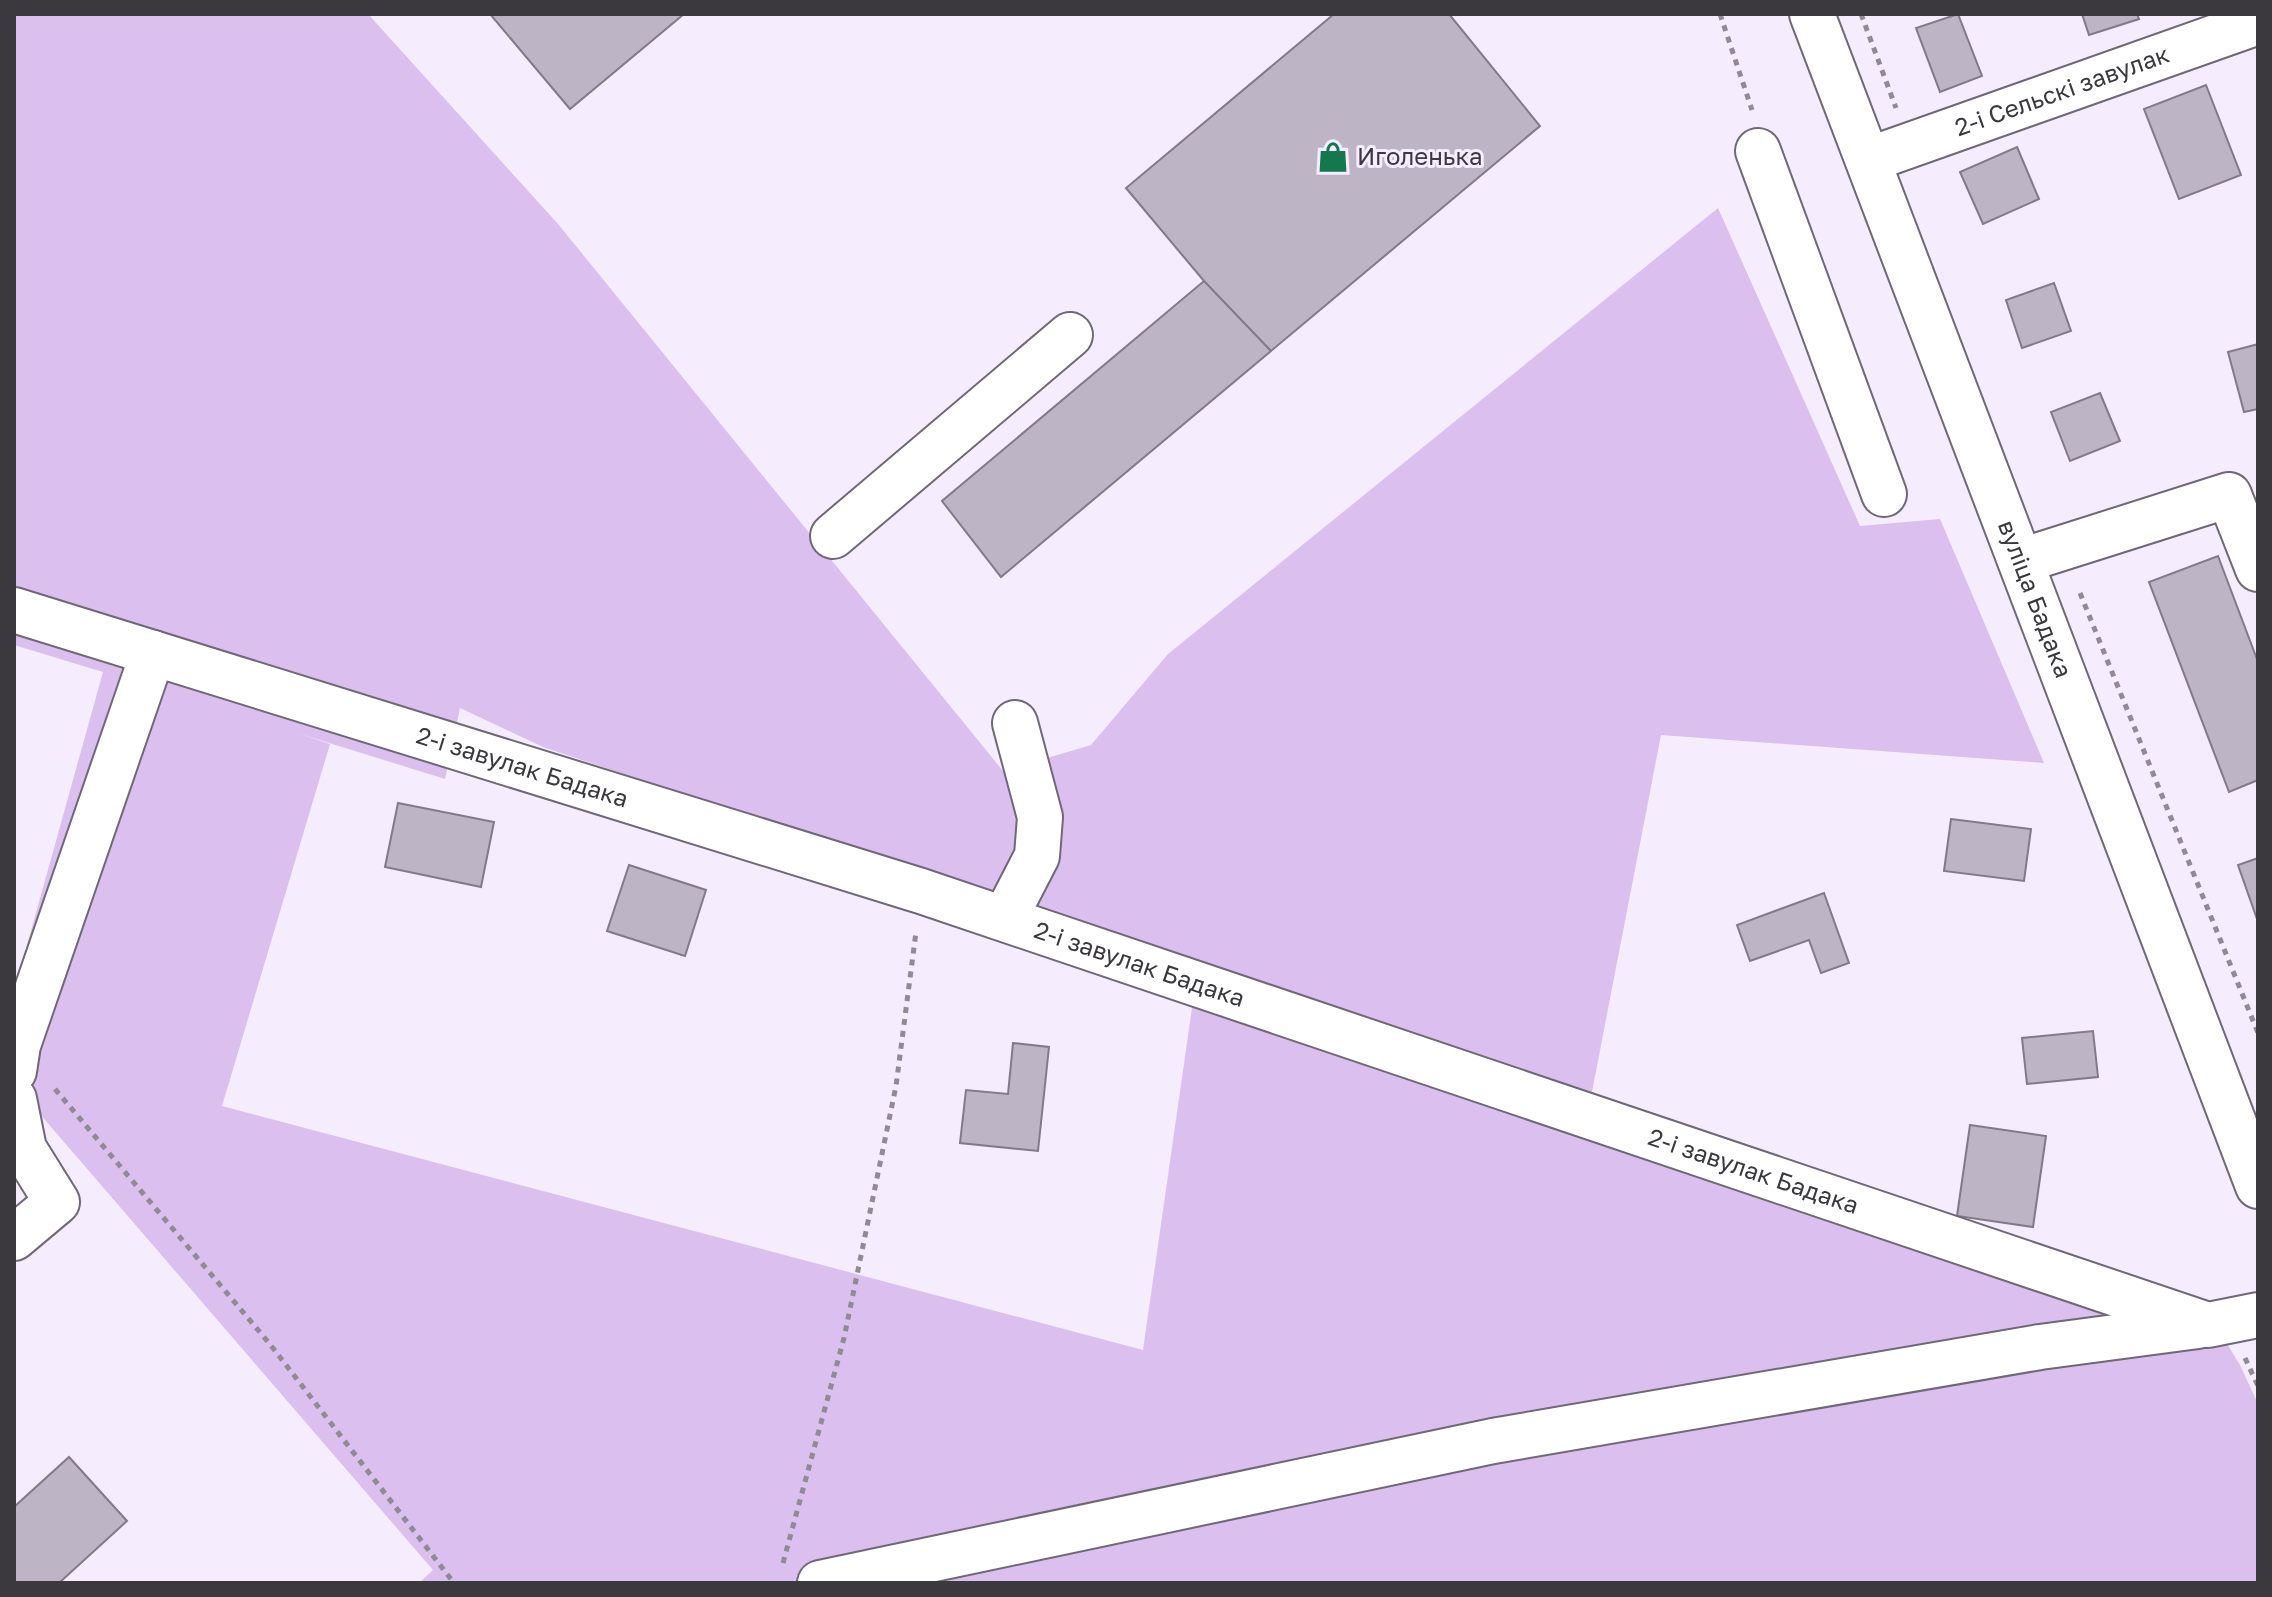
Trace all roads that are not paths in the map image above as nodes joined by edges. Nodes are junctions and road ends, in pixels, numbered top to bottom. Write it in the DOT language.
graph roads {
  1 [pos="1812,14"];
  2 [pos="2258,22"];
  3 [pos="1758,151"];
  4 [pos="1868,160"];
  5 [pos="1070,335"];
  6 [pos="1884,494"];
  7 [pos="833,536"];
  8 [pos="2021,561"];
  9 [pos="2258,569"];
  10 [pos="14,610"];
  11 [pos="153,653"];
  12 [pos="1015,723"];
  13 [pos="1005,918"];
  14 [pos="16,1058"];
  15 [pos="14,1099"];
  16 [pos="2258,1186"];
  17 [pos="14,1238"];
  18 [pos="2258,1315"];
  19 [pos="2208,1325"];
  20 [pos="800,1575"];
  1 -- 4 [label="street, вуліца Бадака"];
  2 -- 4 [label="street, 2-і Сельскі завулак"];
  3 -- 6 [label="street"];
  4 -- 8 [label="street, вуліца Бадака"];
  5 -- 7 [label="street"];
  8 -- 9 [label="street"];
  8 -- 16 [label="street, вуліца Бадака"];
  10 -- 11 [label="street, 2-і завулак Бадака"];
  11 -- 13 [label="street, 2-і завулак Бадака"];
  11 -- 14 [label="street"];
  12 -- 13 [label="street"];
  13 -- 19 [label="street, 2-і завулак Бадака"];
  15 -- 17 [label="street"];
  18 -- 19 [label="street"];
  19 -- 20 [label="street"];
}
